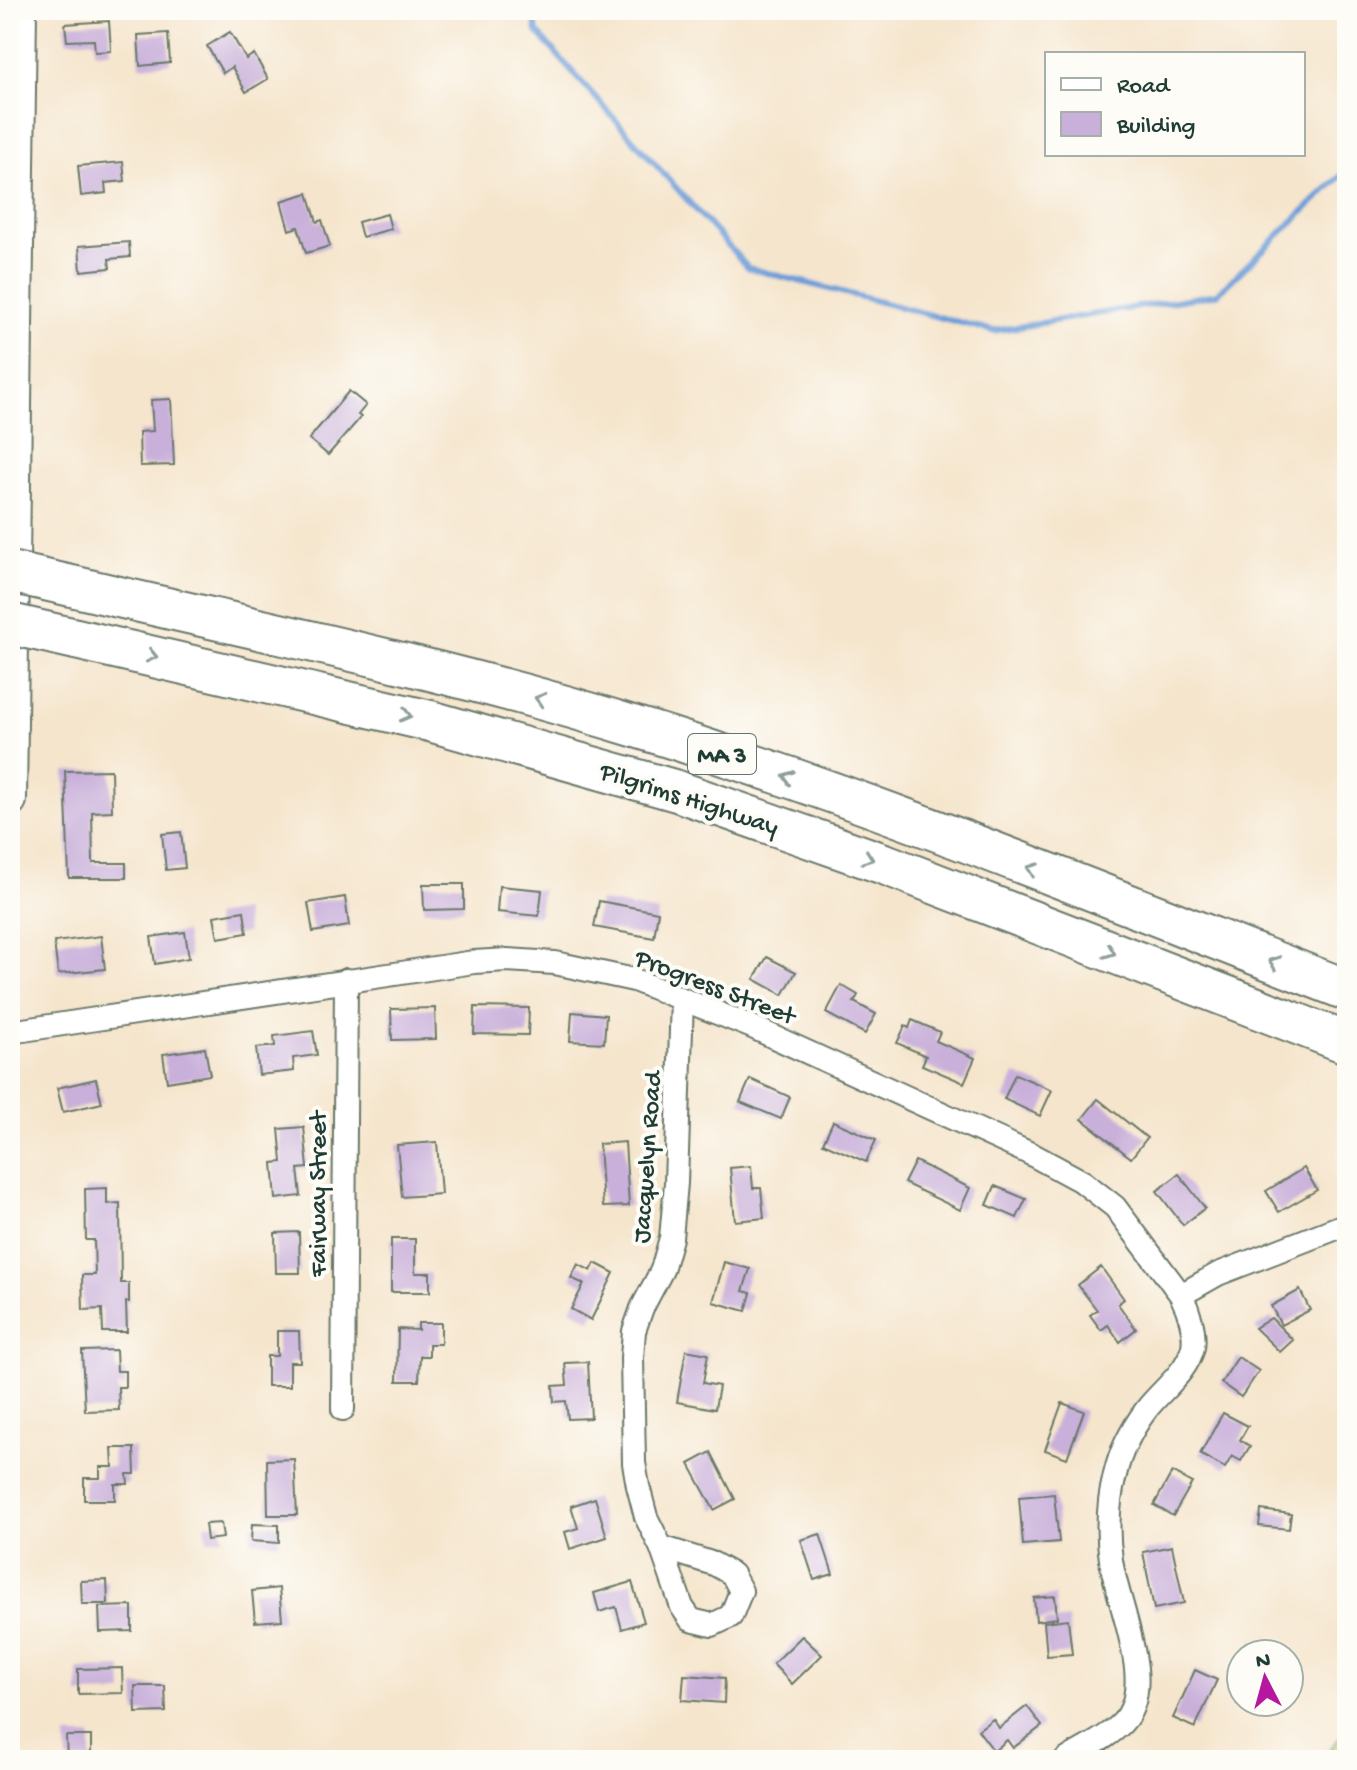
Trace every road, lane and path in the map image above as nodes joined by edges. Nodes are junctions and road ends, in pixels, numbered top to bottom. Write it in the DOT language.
graph roads {
  1 [pos="20,10"];
  2 [pos="10,572"];
  3 [pos="10,624"];
  4 [pos="10,800"];
  5 [pos="346,980"];
  6 [pos="1347,990"];
  7 [pos="682,999"];
  8 [pos="10,1032"];
  9 [pos="1347,1043"];
  10 [pos="1347,1224"];
  11 [pos="1181,1295"];
  12 [pos="343,1409"];
  13 [pos="661,1547"];
  14 [pos="1066,1760"];
  1 -- 4 [label="street"];
  6 -- 2 [label="highway, Pilgrims Highway / MA 3, one-way, bridge"];
  3 -- 9 [label="highway, Pilgrims Highway / MA 3, one-way, bridge"];
  5 -- 7 [label="street, Progress Street"];
  5 -- 8 [label="street, Progress Street"];
  5 -- 12 [label="street, Fairway Street"];
  7 -- 11 [label="street, Progress Street"];
  7 -- 13 [label="street, Jacquelyn Road"];
  10 -- 11 [label="street"];
  11 -- 14 [label="street"];
}
